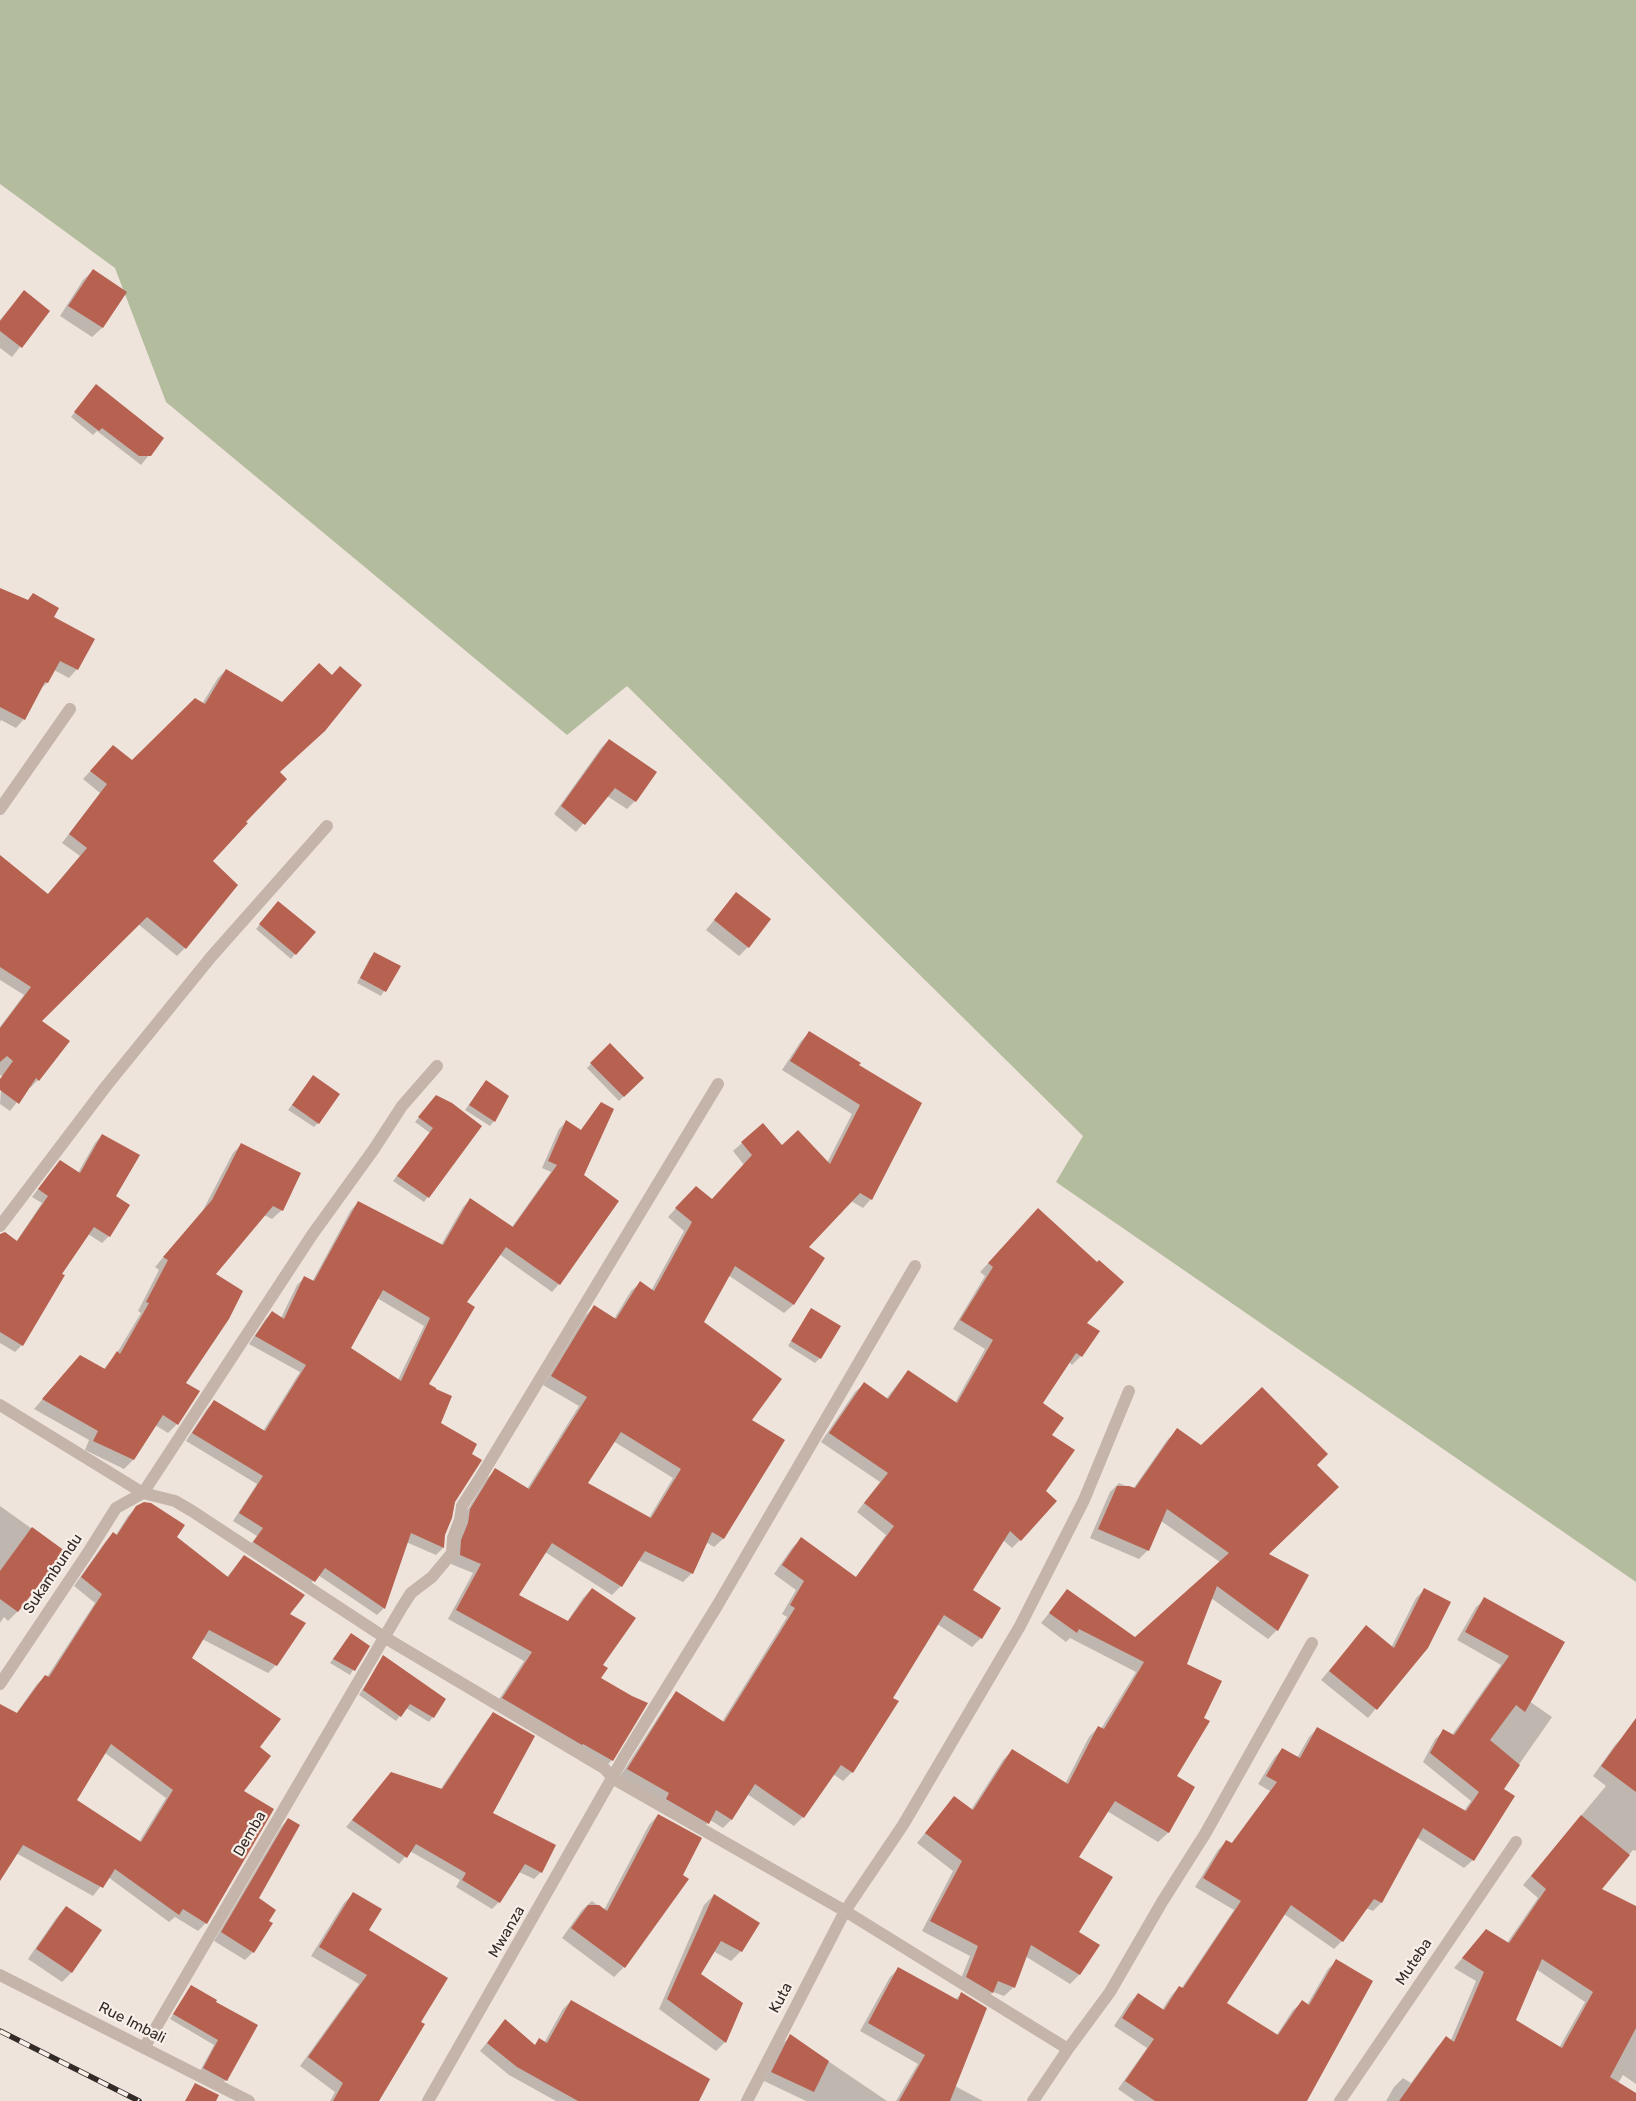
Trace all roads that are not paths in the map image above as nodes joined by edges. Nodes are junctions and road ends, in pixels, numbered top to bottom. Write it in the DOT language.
graph roads {
  1 [pos="70,709"];
  2 [pos="0,809"];
  3 [pos="327,826"];
  4 [pos="437,1066"];
  5 [pos="718,1084"];
  6 [pos="0,1226"];
  7 [pos="915,1266"];
  8 [pos="1129,1391"];
  9 [pos="0,1405"];
  10 [pos="143,1493"];
  11 [pos="384,1637"];
  12 [pos="1312,1643"];
  13 [pos="0,1684"];
  14 [pos="614,1779"];
  15 [pos="1516,1842"];
  16 [pos="845,1911"];
  17 [pos="0,1975"];
  18 [pos="144,2048"];
  19 [pos="1068,2049"];
  20 [pos="249,2101"];
  21 [pos="428,2101"];
  22 [pos="747,2101"];
  23 [pos="1033,2101"];
  24 [pos="1340,2101"];
  1 -- 2 [label="street"];
  3 -- 6 [label="street"];
  4 -- 10 [label="street"];
  5 -- 11 [label="street, Demba"];
  7 -- 14 [label="street, Mwanza"];
  8 -- 16 [label="street, Kuta"];
  9 -- 10 [label="street"];
  10 -- 11 [label="street"];
  10 -- 13 [label="street, Sukambundu"];
  11 -- 14 [label="street"];
  11 -- 18 [label="street, Demba"];
  12 -- 19 [label="street"];
  14 -- 16 [label="street"];
  14 -- 21 [label="street, Mwanza"];
  15 -- 24 [label="street, Muteba"];
  16 -- 19 [label="street"];
  16 -- 22 [label="street, Kuta"];
  17 -- 18 [label="street, Rue Imbali"];
  18 -- 20 [label="street, Rue Imbali"];
  19 -- 23 [label="street"];
}
